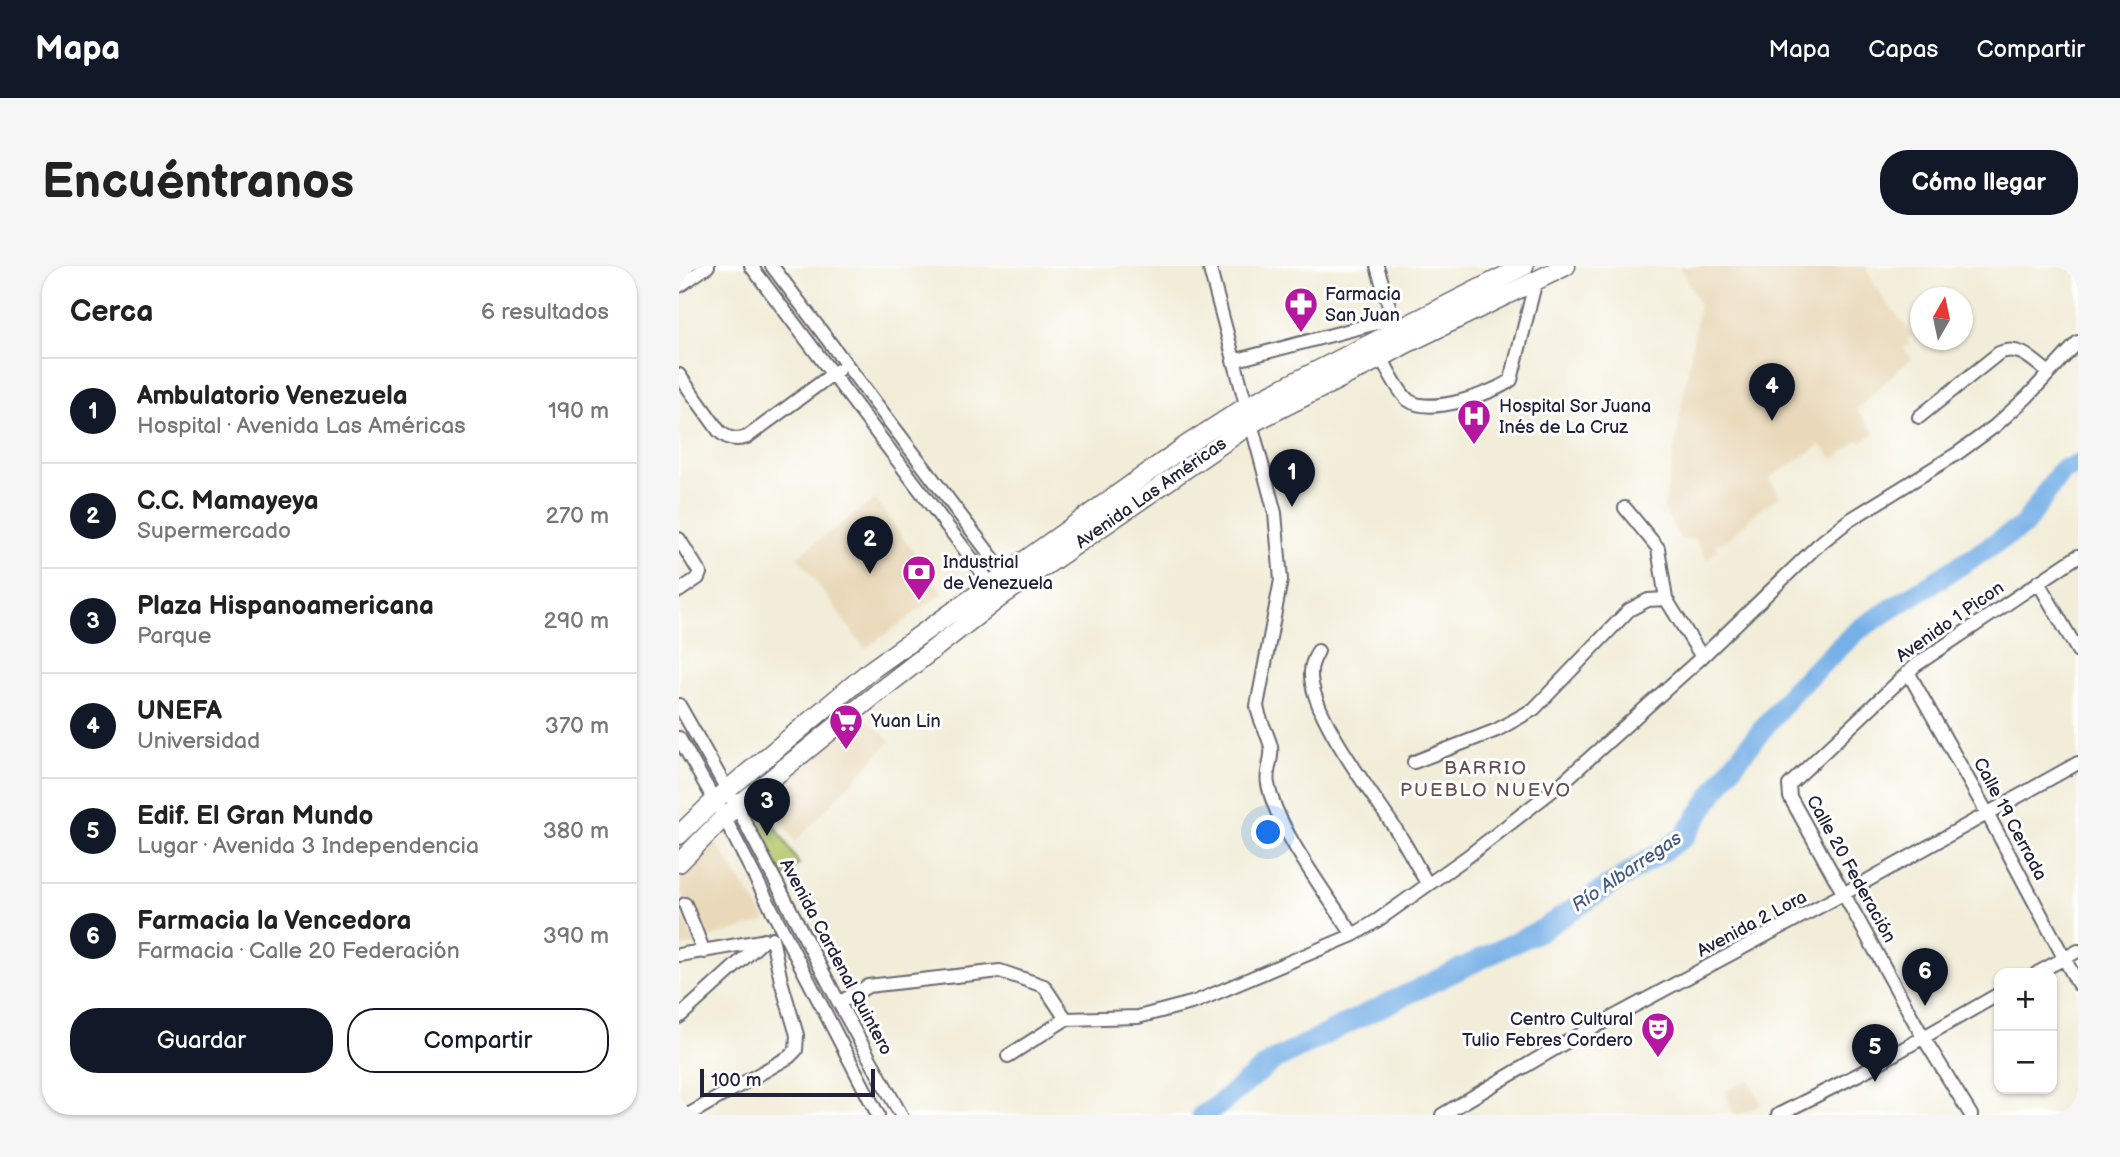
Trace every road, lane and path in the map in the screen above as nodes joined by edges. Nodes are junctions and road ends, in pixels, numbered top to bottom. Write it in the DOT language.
graph roads {
  1 [pos="708,266"];
  2 [pos="751,266"];
  3 [pos="772,266"];
  4 [pos="1209,266"];
  5 [pos="1377,266"];
  6 [pos="1566,266"];
  7 [pos="1530,273"];
  8 [pos="679,286"];
  9 [pos="1398,331"];
  10 [pos="2078,342"];
  11 [pos="1381,358"];
  12 [pos="1233,361"];
  13 [pos="845,364"];
  14 [pos="2049,373"];
  15 [pos="679,374"];
  16 [pos="831,375"];
  17 [pos="1249,414"];
  18 [pos="1919,417"];
  19 [pos="1625,508"];
  20 [pos="679,539"];
  21 [pos="2078,556"];
  22 [pos="997,578"];
  23 [pos="2038,582"];
  24 [pos="679,591"];
  25 [pos="1666,599"];
  26 [pos="1318,651"];
  27 [pos="2078,651"];
  28 [pos="1702,657"];
  29 [pos="1909,672"];
  30 [pos="679,705"];
  31 [pos="679,738"];
  32 [pos="1414,762"];
  33 [pos="2078,763"];
  34 [pos="1789,785"];
  35 [pos="726,804"];
  36 [pos="1987,813"];
  37 [pos="679,835"];
  38 [pos="679,863"];
  39 [pos="1427,883"];
  40 [pos="1845,893"];
  41 [pos="685,905"];
  42 [pos="1353,935"];
  43 [pos="774,938"];
  44 [pos="2078,951"];
  45 [pos="704,952"];
  46 [pos="679,955"];
  47 [pos="2064,958"];
  48 [pos="2046,968"];
  49 [pos="2078,984"];
  50 [pos="1994,997"];
  51 [pos="839,1003"];
  52 [pos="679,1017"];
  53 [pos="1066,1019"];
  54 [pos="1923,1037"];
  55 [pos="1008,1056"];
  56 [pos="1783,1114"];
  57 [pos="688,1115"];
  58 [pos="878,1115"];
  59 [pos="901,1115"];
  60 [pos="1442,1115"];
  61 [pos="1971,1115"];
  1 -- 8 [label="street"];
  2 -- 16 [label="street"];
  3 -- 13 [label="street"];
  4 -- 12 [label="street"];
  5 -- 9 [label="street"];
  6 -- 7 [label="street, Avenida Las Américas"];
  7 -- 9 [label="street, Avenida Las Américas"];
  7 -- 11 [label="street"];
  9 -- 11 [label="street, Avenida Las Américas"];
  9 -- 12 [label="street"];
  9 -- 17 [label="street, Avenida Las Américas"];
  10 -- 14 [label="street"];
  11 -- 17 [label="street, Avenida Las Américas"];
  12 -- 17 [label="street"];
  13 -- 16 [label="street"];
  13 -- 22 [label="street"];
  14 -- 18 [label="street"];
  14 -- 28 [label="street"];
  15 -- 16 [label="street"];
  16 -- 22 [label="street"];
  17 -- 22 [label="street, Avenida Las Américas"];
  17 -- 35 [label="street, Avenida Las Américas"];
  17 -- 42 [label="street"];
  19 -- 25 [label="street"];
  20 -- 24 [label="street"];
  21 -- 23 [label="street, Avenido 1 Picon"];
  22 -- 35 [label="street, Avenida Las Américas"];
  23 -- 27 [label="street"];
  23 -- 29 [label="street, Avenido 1 Picon"];
  25 -- 28 [label="street"];
  25 -- 32 [label="street"];
  26 -- 39 [label="street"];
  28 -- 39 [label="street"];
  29 -- 34 [label="street, Avenido 1 Picon"];
  29 -- 36 [label="street, Calle 19 Cerrada"];
  30 -- 35 [label="street, Avenida Cardenal Quintero"];
  31 -- 35 [label="street, Avenida Cardenal Quintero"];
  33 -- 36 [label="street, Avenida 2 Lora"];
  34 -- 40 [label="street, Calle 20 Federación"];
  35 -- 37 [label="street, Avenida Las Américas"];
  35 -- 38 [label="street, Avenida Las Américas"];
  35 -- 43 [label="street, Avenida Cardenal Quintero"];
  35 -- 51 [label="street, Avenida Cardenal Quintero"];
  36 -- 40 [label="street, Avenida 2 Lora"];
  36 -- 47 [label="street, Calle 19 Cerrada"];
  39 -- 42 [label="street"];
  40 -- 54 [label="street, Calle 20 Federación"];
  40 -- 60 [label="street, Avenida 2 Lora"];
  41 -- 45 [label="street"];
  42 -- 53 [label="street"];
  43 -- 45 [label="street"];
  43 -- 52 [label="street"];
  43 -- 57 [label="street"];
  43 -- 58 [label="street, Avenida Cardenal Quintero"];
  44 -- 47 [label="street"];
  45 -- 46 [label="street"];
  47 -- 48 [label="street"];
  47 -- 49 [label="street, Calle 19 Cerrada"];
  50 -- 54 [label="street"];
  51 -- 53 [label="street"];
  51 -- 59 [label="street, Avenida Cardenal Quintero"];
  53 -- 55 [label="street"];
  54 -- 56 [label="street"];
  54 -- 61 [label="street, Calle 20 Federación"];
}
